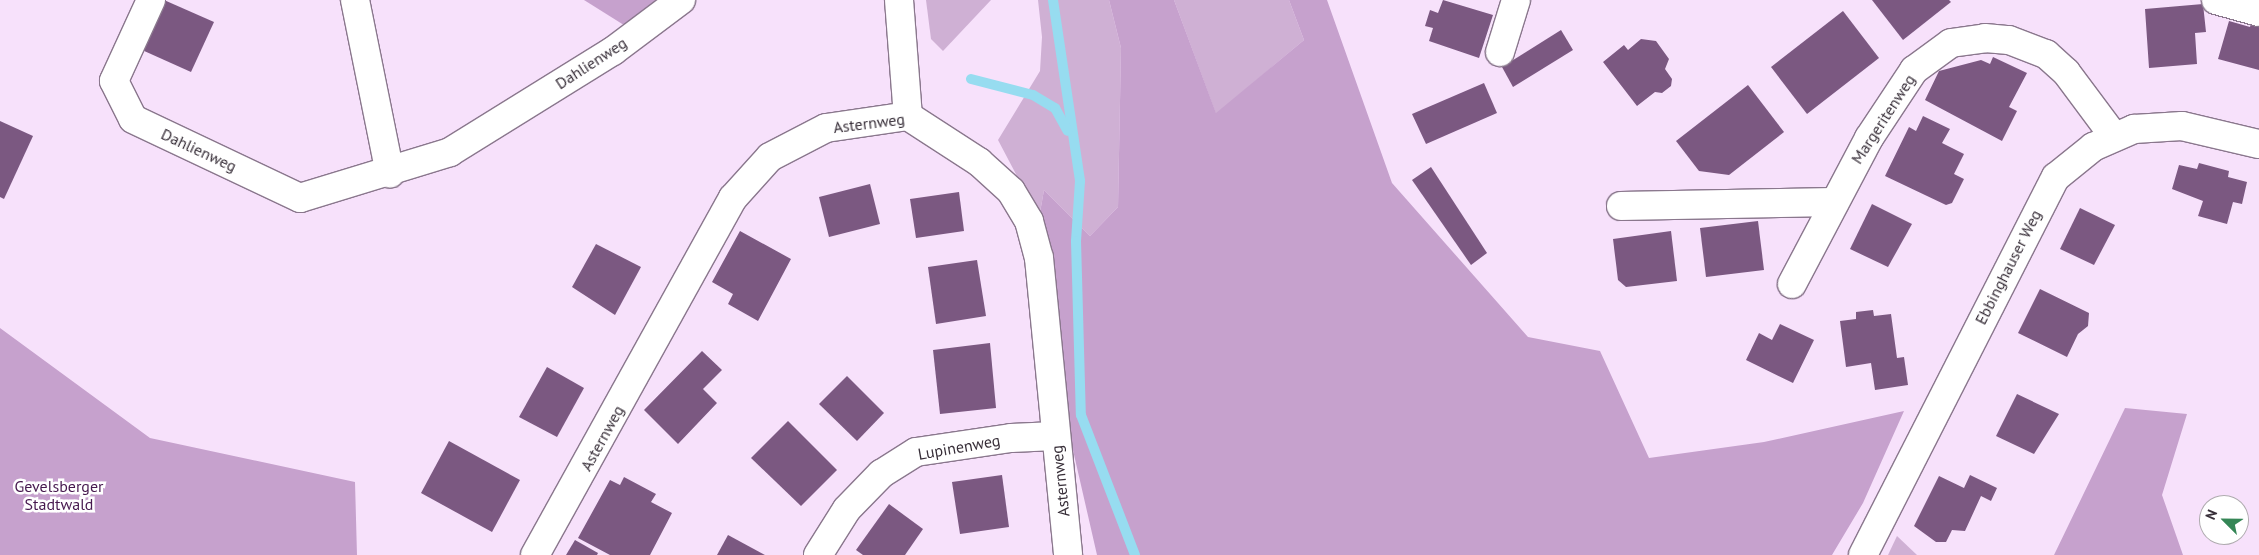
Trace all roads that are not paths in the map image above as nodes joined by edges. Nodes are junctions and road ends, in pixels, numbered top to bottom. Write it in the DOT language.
graph roads {
  1 [pos="150,0"];
  2 [pos="355,0"];
  3 [pos="681,0"];
  4 [pos="899,0"];
  5 [pos="1516,0"];
  6 [pos="2216,0"];
  7 [pos="2259,12"];
  8 [pos="1500,52"];
  9 [pos="908,116"];
  10 [pos="2113,135"];
  11 [pos="2259,144"];
  12 [pos="390,173"];
  13 [pos="1832,202"];
  14 [pos="1621,206"];
  15 [pos="1792,284"];
  16 [pos="1055,436"];
  17 [pos="535,555"];
  18 [pos="818,555"];
  19 [pos="1068,555"];
  20 [pos="1863,555"];
  1 -- 12 [label="street, Dahlienweg"];
  2 -- 12 [label="street"];
  3 -- 12 [label="street, Dahlienweg"];
  4 -- 9 [label="street"];
  5 -- 8 [label="street"];
  6 -- 7 [label="street"];
  9 -- 16 [label="street, Asternweg"];
  9 -- 17 [label="street, Asternweg"];
  10 -- 11 [label="street, Ebbinghauser Weg"];
  10 -- 13 [label="street, Margeritenweg"];
  10 -- 20 [label="street, Ebbinghauser Weg"];
  13 -- 14 [label="street"];
  13 -- 15 [label="street, Margeritenweg"];
  16 -- 18 [label="street, Lupinenweg"];
  16 -- 19 [label="street, Asternweg"];
}
